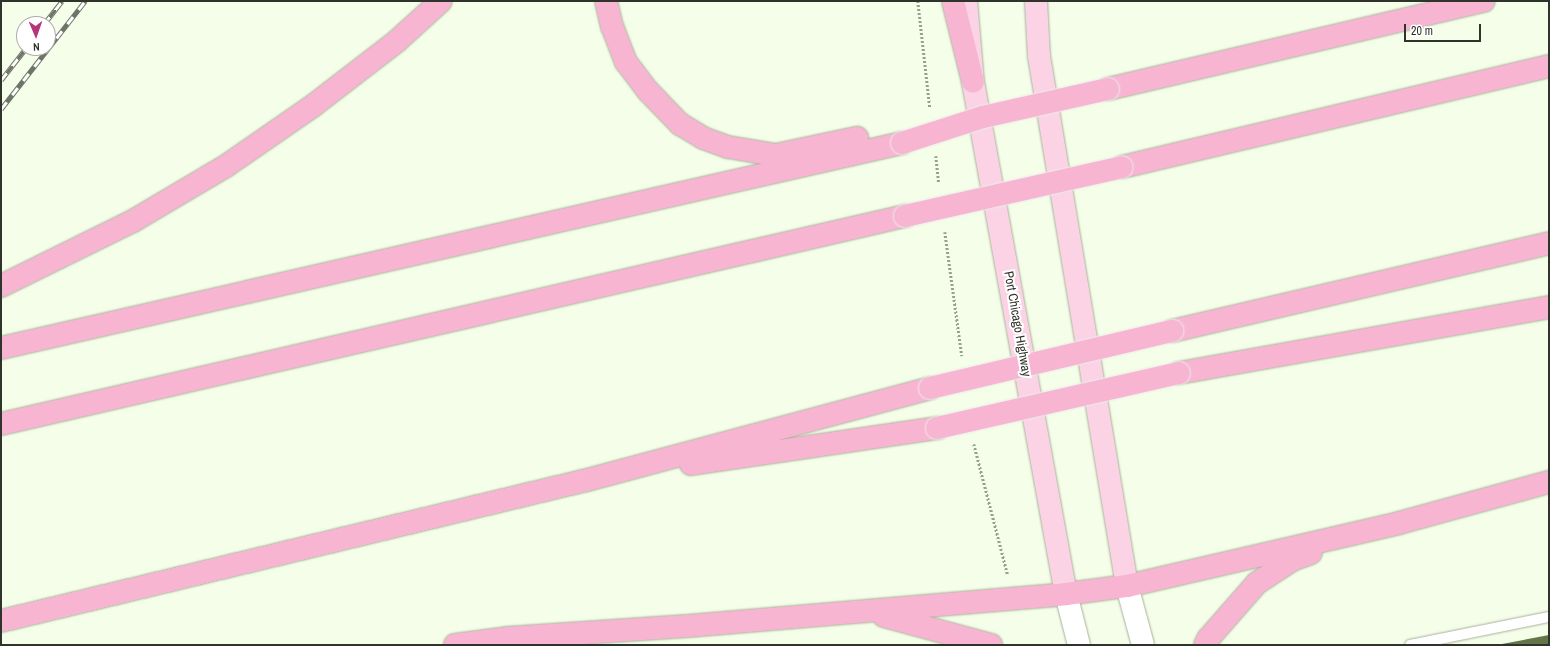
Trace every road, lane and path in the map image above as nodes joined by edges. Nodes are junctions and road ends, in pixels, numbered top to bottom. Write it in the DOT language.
graph roads {
  1 [pos="441,1"];
  2 [pos="606,1"];
  3 [pos="918,1"];
  4 [pos="953,1"];
  5 [pos="966,1"];
  6 [pos="1036,1"];
  7 [pos="1427,1"];
  8 [pos="1484,1"];
  9 [pos="1325,38"];
  10 [pos="1549,66"];
  11 [pos="973,82"];
  12 [pos="931,109"];
  13 [pos="902,136"];
  14 [pos="935,148"];
  15 [pos="940,188"];
  16 [pos="944,227"];
  17 [pos="1549,243"];
  18 [pos="1,286"];
  19 [pos="1549,307"];
  20 [pos="1,348"];
  21 [pos="962,359"];
  22 [pos="1,424"];
  23 [pos="973,438"];
  24 [pos="587,480"];
  25 [pos="1549,482"];
  26 [pos="1398,523"];
  27 [pos="1127,586"];
  28 [pos="1066,594"];
  29 [pos="1014,598"];
  30 [pos="867,611"];
  31 [pos="1549,617"];
  32 [pos="1,621"];
  33 [pos="455,645"];
  34 [pos="991,645"];
  35 [pos="1079,645"];
  36 [pos="1143,645"];
  37 [pos="1205,645"];
  38 [pos="1410,645"];
  1 -- 18 [label="highway"];
  2 -- 13 [label="highway"];
  3 -- 12 [label="path"];
  4 -- 11 [label="highway"];
  5 -- 11 [label="main road, Port Chicago Highway"];
  6 -- 27 [label="main road"];
  7 -- 9 [label="highway"];
  8 -- 9 [label="highway"];
  9 -- 13 [label="highway, bridge"];
  10 -- 22 [label="highway, bridge"];
  11 -- 28 [label="main road, Port Chicago Highway"];
  13 -- 20 [label="highway"];
  14 -- 15 [label="path"];
  16 -- 21 [label="path"];
  17 -- 24 [label="highway, bridge"];
  19 -- 24 [label="highway, bridge"];
  23 -- 29 [label="path"];
  24 -- 32 [label="highway"];
  25 -- 26 [label="highway"];
  26 -- 27 [label="highway"];
  26 -- 37 [label="highway"];
  27 -- 28 [label="highway"];
  27 -- 36 [label="street"];
  28 -- 29 [label="highway"];
  28 -- 35 [label="street, Port Chicago Highway"];
  29 -- 30 [label="highway"];
  30 -- 33 [label="highway"];
  30 -- 34 [label="highway"];
  31 -- 38 [label="lane"];
}
